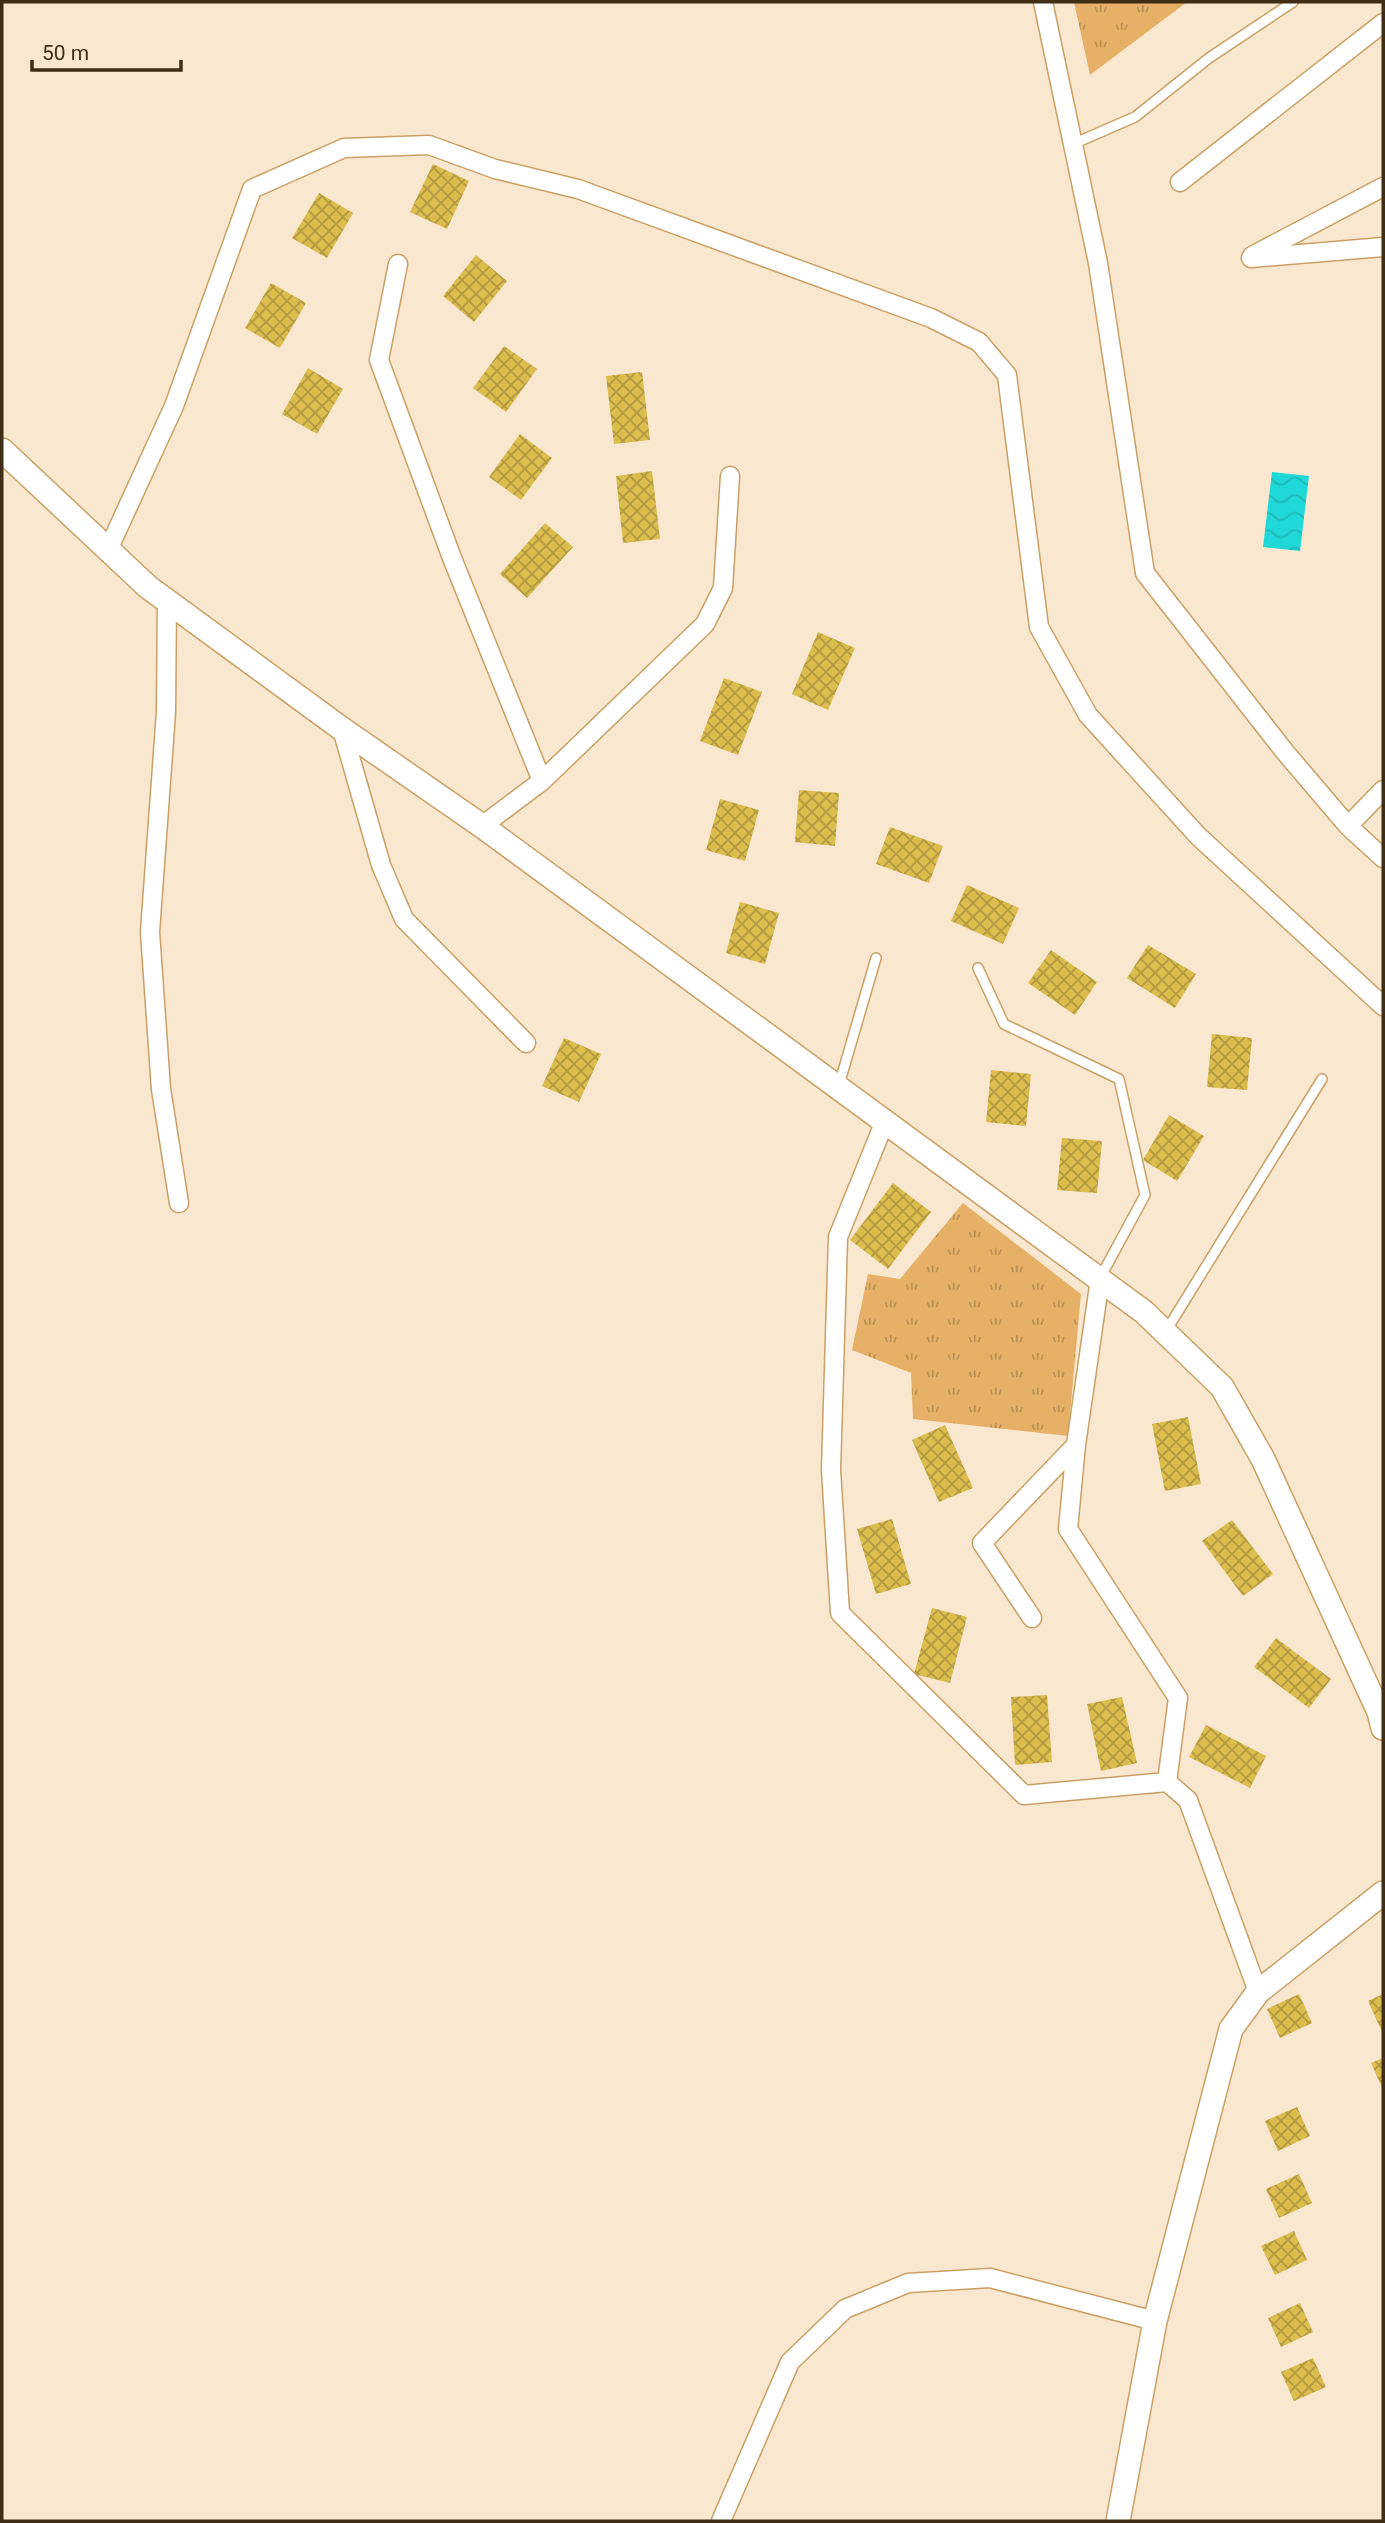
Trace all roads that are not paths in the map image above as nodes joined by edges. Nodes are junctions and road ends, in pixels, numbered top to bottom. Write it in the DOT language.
graph roads {
  1 [pos="1043,2"];
  2 [pos="1293,2"];
  3 [pos="1383,23"];
  4 [pos="1073,144"];
  5 [pos="1180,182"];
  6 [pos="1383,187"];
  7 [pos="1383,247"];
  8 [pos="398,264"];
  9 [pos="2,450"];
  10 [pos="730,476"];
  11 [pos="108,550"];
  12 [pos="167,600"];
  13 [pos="342,729"];
  14 [pos="542,781"];
  15 [pos="1383,790"];
  16 [pos="482,825"];
  17 [pos="1348,826"];
  18 [pos="1383,858"];
  19 [pos="876,958"];
  20 [pos="978,968"];
  21 [pos="1383,1006"];
  22 [pos="526,1043"];
  23 [pos="1322,1079"];
  24 [pos="839,1087"];
  25 [pos="885,1121"];
  26 [pos="179,1203"];
  27 [pos="1100,1279"];
  28 [pos="1165,1332"];
  29 [pos="1076,1446"];
  30 [pos="1032,1618"];
  31 [pos="1383,1728"];
  32 [pos="1167,1782"];
  33 [pos="1383,1893"];
  34 [pos="1258,1992"];
  35 [pos="1155,2321"];
  36 [pos="722,2521"];
  37 [pos="1118,2521"];
  1 -- 4 [label="street"];
  2 -- 4 [label="lane"];
  3 -- 5 [label="street"];
  4 -- 17 [label="street"];
  6 -- 7 [label="street"];
  8 -- 14 [label="street"];
  9 -- 11 [label="street"];
  10 -- 14 [label="street"];
  11 -- 12 [label="street"];
  11 -- 21 [label="street"];
  12 -- 13 [label="street"];
  12 -- 26 [label="street"];
  13 -- 16 [label="street"];
  13 -- 22 [label="street"];
  14 -- 16 [label="street"];
  15 -- 17 [label="street"];
  16 -- 24 [label="street"];
  17 -- 18 [label="street"];
  19 -- 24 [label="lane"];
  20 -- 27 [label="lane"];
  23 -- 28 [label="lane"];
  24 -- 25 [label="street"];
  25 -- 27 [label="street"];
  25 -- 32 [label="street"];
  27 -- 28 [label="street"];
  27 -- 29 [label="street"];
  28 -- 31 [label="street"];
  29 -- 30 [label="street"];
  29 -- 32 [label="street"];
  32 -- 34 [label="street"];
  33 -- 34 [label="street"];
  34 -- 35 [label="street"];
  35 -- 36 [label="street"];
  35 -- 37 [label="street"];
}
